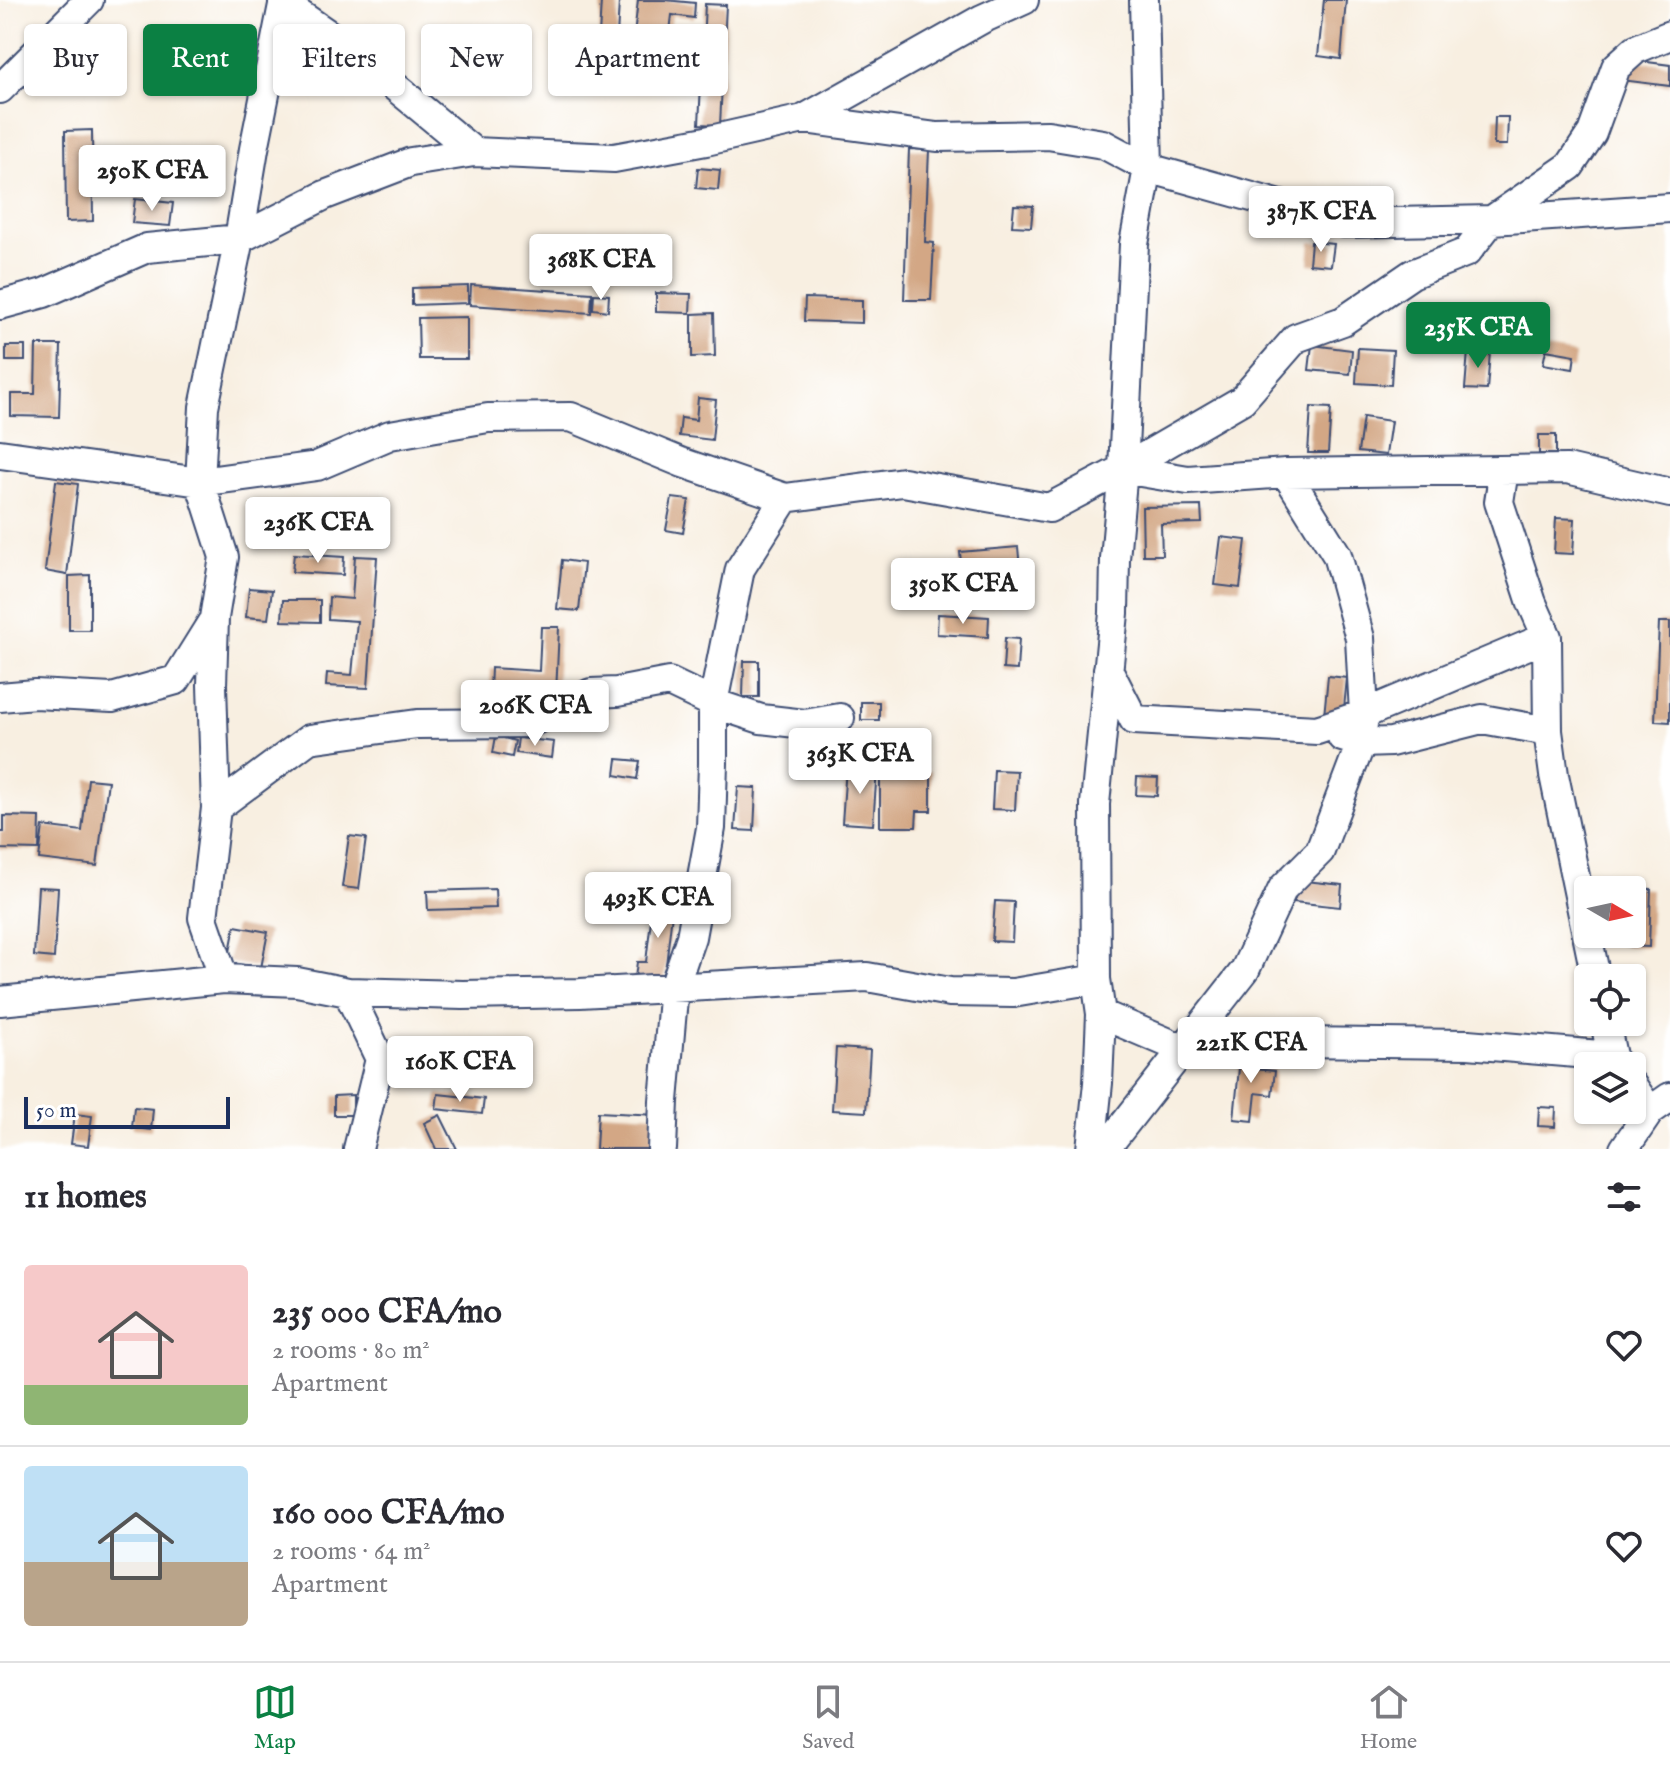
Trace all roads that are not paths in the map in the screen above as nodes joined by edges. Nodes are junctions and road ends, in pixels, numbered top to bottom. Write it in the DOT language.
graph roads {
  1 [pos="89,0"];
  2 [pos="1024,0"];
  3 [pos="1144,0"];
  4 [pos="283,1"];
  5 [pos="1670,35"];
  6 [pos="0,89"];
  7 [pos="804,119"];
  8 [pos="474,152"];
  9 [pos="1148,168"];
  10 [pos="1670,208"];
  11 [pos="1492,220"];
  12 [pos="239,239"];
  13 [pos="0,305"];
  14 [pos="0,454"];
  15 [pos="1123,469"];
  16 [pos="1504,470"];
  17 [pos="1286,473"];
  18 [pos="200,482"];
  19 [pos="1670,493"];
  20 [pos="785,498"];
  21 [pos="214,618"];
  22 [pos="1547,637"];
  23 [pos="1108,669"];
  24 [pos="0,697"];
  25 [pos="713,703"];
  26 [pos="1364,714"];
  27 [pos="840,718"];
  28 [pos="1317,730"];
  29 [pos="1548,731"];
  30 [pos="1361,743"];
  31 [pos="216,808"];
  32 [pos="1593,964"];
  33 [pos="224,979"];
  34 [pos="1096,979"];
  35 [pos="674,987"];
  36 [pos="348,992"];
  37 [pos="0,1001"];
  38 [pos="1101,1014"];
  39 [pos="1183,1049"];
  40 [pos="1574,1056"];
  41 [pos="1660,1104"];
  42 [pos="358,1149"];
  43 [pos="662,1149"];
  44 [pos="1091,1149"];
  45 [pos="1105,1149"];
  46 [pos="1624,1149"];
  1 -- 6 [label="street"];
  2 -- 7 [label="street"];
  3 -- 9 [label="street"];
  4 -- 8 [label="street"];
  4 -- 12 [label="street"];
  5 -- 11 [label="street"];
  7 -- 8 [label="street"];
  7 -- 9 [label="street"];
  8 -- 12 [label="street"];
  9 -- 11 [label="street"];
  9 -- 15 [label="street"];
  10 -- 11 [label="street"];
  11 -- 15 [label="street"];
  12 -- 13 [label="street"];
  12 -- 18 [label="street"];
  14 -- 18 [label="street"];
  15 -- 17 [label="street"];
  15 -- 20 [label="street"];
  15 -- 23 [label="street"];
  16 -- 17 [label="street"];
  16 -- 19 [label="street"];
  16 -- 22 [label="street"];
  17 -- 26 [label="street"];
  18 -- 20 [label="street"];
  18 -- 21 [label="street"];
  20 -- 25 [label="street"];
  21 -- 24 [label="street"];
  21 -- 31 [label="street"];
  22 -- 26 [label="street"];
  22 -- 29 [label="street"];
  23 -- 28 [label="street"];
  23 -- 34 [label="street"];
  25 -- 27 [label="street"];
  25 -- 31 [label="street"];
  25 -- 35 [label="street"];
  26 -- 28 [label="street"];
  26 -- 30 [label="street"];
  28 -- 30 [label="street"];
  29 -- 30 [label="street"];
  29 -- 32 [label="street"];
  30 -- 39 [label="street"];
  31 -- 33 [label="street"];
  33 -- 36 [label="street"];
  33 -- 37 [label="street"];
  34 -- 35 [label="street"];
  34 -- 38 [label="street"];
  35 -- 36 [label="street"];
  35 -- 43 [label="street"];
  36 -- 42 [label="street"];
  38 -- 39 [label="street"];
  38 -- 44 [label="street"];
  39 -- 40 [label="street"];
  39 -- 45 [label="street"];
  41 -- 46 [label="street"];
}
